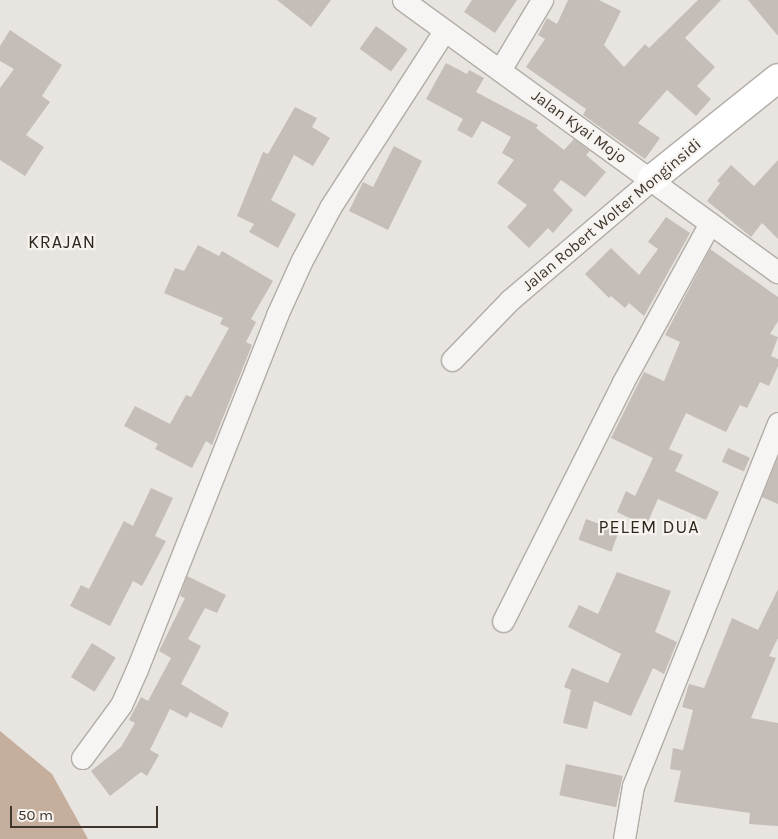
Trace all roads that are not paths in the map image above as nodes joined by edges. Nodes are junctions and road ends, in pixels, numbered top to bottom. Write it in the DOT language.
graph roads {
  1 [pos="403,0"];
  2 [pos="542,0"];
  3 [pos="444,30"];
  4 [pos="500,70"];
  5 [pos="778,78"];
  6 [pos="652,179"];
  7 [pos="710,223"];
  8 [pos="778,272"];
  9 [pos="452,360"];
  10 [pos="778,423"];
  11 [pos="771,459"];
  12 [pos="502,621"];
  13 [pos="82,758"];
  14 [pos="624,839"];
  1 -- 3 [label="street, Jalan Kyai Mojo"];
  2 -- 4 [label="street"];
  3 -- 4 [label="street, Jalan Kyai Mojo"];
  3 -- 13 [label="street"];
  4 -- 6 [label="street, Jalan Kyai Mojo"];
  5 -- 6 [label="street, Jalan Robert Wolter Monginsidi"];
  6 -- 7 [label="street, Jalan Kyai Mojo"];
  6 -- 9 [label="street, Jalan Robert Wolter Monginsidi"];
  7 -- 8 [label="street, Jalan Kyai Mojo"];
  7 -- 12 [label="street"];
  10 -- 11 [label="street"];
  11 -- 14 [label="street"];
}
